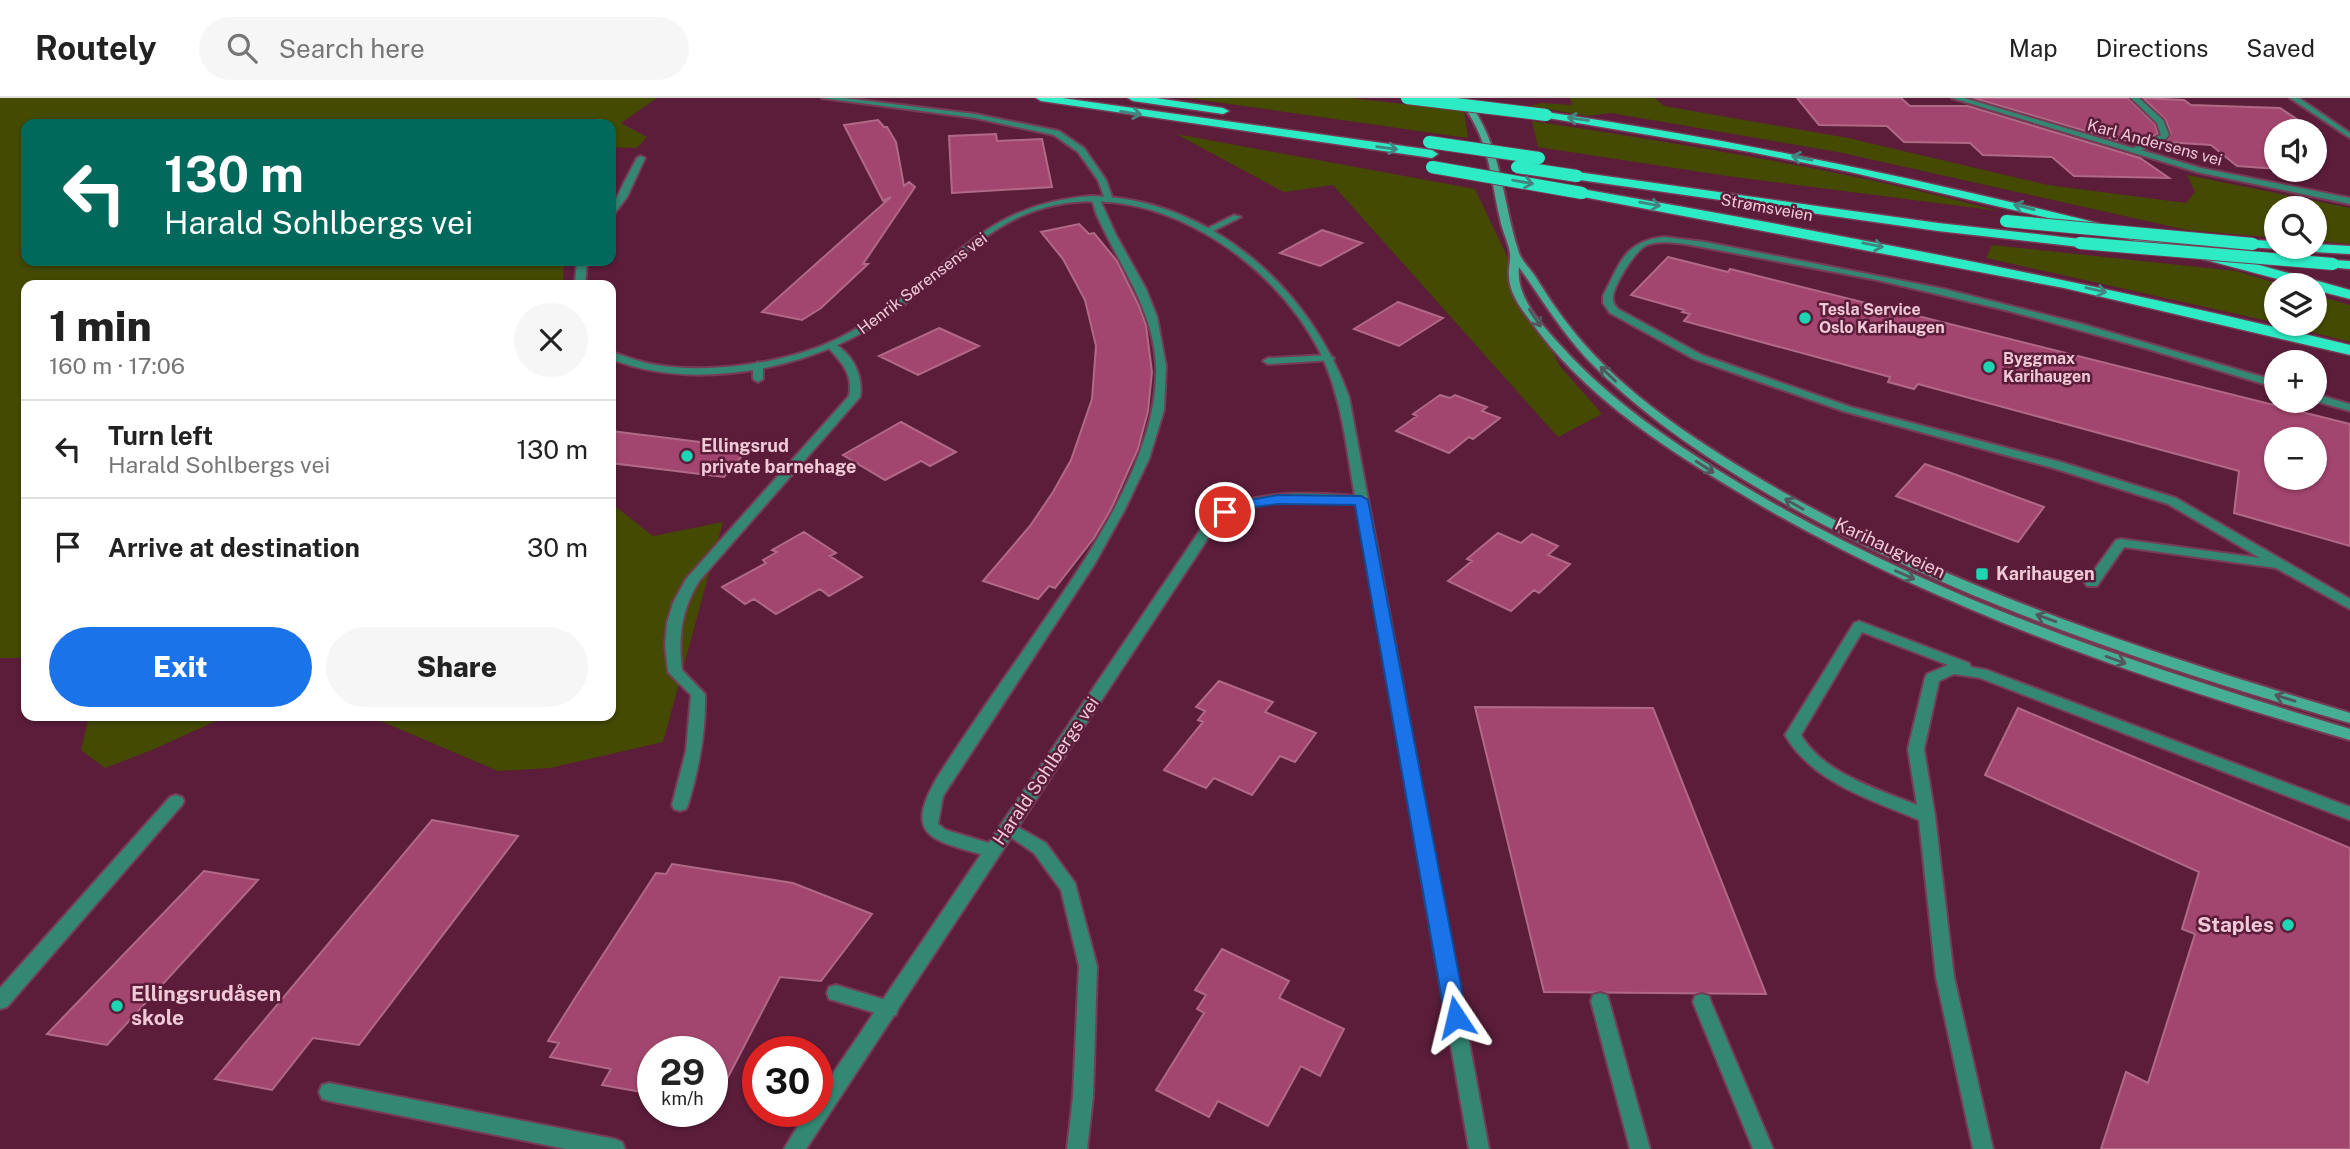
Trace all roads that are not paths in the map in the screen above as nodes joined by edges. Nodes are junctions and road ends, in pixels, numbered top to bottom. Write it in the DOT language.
graph roads {
  1 [pos="826,98"];
  2 [pos="1041,98"];
  3 [pos="1133,98"];
  4 [pos="1406,98"];
  5 [pos="1462,98"];
  6 [pos="1956,98"];
  7 [pos="2135,98"];
  8 [pos="2294,98"];
  9 [pos="1236,113"];
  10 [pos="1366,132"];
  11 [pos="2350,136"];
  12 [pos="2132,151"];
  13 [pos="1431,154"];
  14 [pos="642,159"];
  15 [pos="1102,200"];
  16 [pos="2350,201"];
  17 [pos="616,205"];
  18 [pos="1237,217"];
  19 [pos="1206,231"];
  20 [pos="2264,244"];
  21 [pos="2327,249"];
  22 [pos="2350,250"];
  23 [pos="1515,256"];
  24 [pos="2350,265"];
  25 [pos="2350,295"];
  26 [pos="831,345"];
  27 [pos="2350,350"];
  28 [pos="616,357"];
  29 [pos="1329,358"];
  30 [pos="1268,361"];
  31 [pos="758,365"];
  32 [pos="758,379"];
  33 [pos="2264,381"];
  34 [pos="2327,401"];
  35 [pos="2350,408"];
  36 [pos="1361,500"];
  37 [pos="2283,565"];
  38 [pos="2092,583"];
  39 [pos="2350,605"];
  40 [pos="1982,673"];
  41 [pos="2350,718"];
  42 [pos="2350,735"];
  43 [pos="176,801"];
  44 [pos="680,806"];
  45 [pos="2350,814"];
  46 [pos="1927,816"];
  47 [pos="1009,828"];
  48 [pos="993,851"];
  49 [pos="835,993"];
  50 [pos="1600,1000"];
  51 [pos="0,1001"];
  52 [pos="1702,1002"];
  53 [pos="889,1009"];
  54 [pos="329,1092"];
  55 [pos="615,1149"];
  56 [pos="794,1149"];
  57 [pos="1077,1149"];
  58 [pos="1479,1149"];
  59 [pos="1640,1149"];
  60 [pos="1763,1149"];
  61 [pos="1983,1149"];
  1 -- 15 [label="street"];
  2 -- 13 [label="highway, Strømsveien, one-way"];
  3 -- 9 [label="highway"];
  25 -- 4 [label="highway, one-way, bridge"];
  5 -- 23 [label="main road, Karihaugveien"];
  6 -- 12 [label="street, Karl Andersens vei"];
  7 -- 12 [label="street"];
  8 -- 11 [label="street"];
  10 -- 13 [label="highway"];
  12 -- 16 [label="street, Karl Andersens vei"];
  13 -- 20 [label="highway, bridge"];
  13 -- 24 [label="highway, bridge"];
  13 -- 27 [label="highway, Strømsveien, one-way, bridge"];
  14 -- 17 [label="street"];
  15 -- 19 [label="street, Henrik Sørensens vei"];
  15 -- 26 [label="street, Henrik Sørensens vei"];
  15 -- 48 [label="street"];
  18 -- 19 [label="street"];
  19 -- 29 [label="street, Henrik Sørensens vei"];
  21 -- 22 [label="highway"];
  41 -- 23 [label="main road, Karihaugveien, one-way"];
  23 -- 42 [label="main road, Karihaugveien, one-way"];
  26 -- 31 [label="street, Henrik Sørensens vei"];
  26 -- 44 [label="street"];
  28 -- 31 [label="street, Henrik Sørensens vei"];
  29 -- 30 [label="street"];
  29 -- 36 [label="street, Henrik Sørensens vei"];
  31 -- 32 [label="street"];
  33 -- 37 [label="street"];
  34 -- 35 [label="street"];
  36 -- 47 [label="street, Harald Sohlbergs vei"];
  36 -- 58 [label="street, Henrik Sørensens vei"];
  37 -- 38 [label="street"];
  37 -- 39 [label="street"];
  40 -- 45 [label="street"];
  40 -- 46 [label="street"];
  40 -- 46 [label="street"];
  43 -- 51 [label="street"];
  46 -- 61 [label="street"];
  47 -- 48 [label="street, Harald Sohlbergs vei"];
  47 -- 57 [label="street"];
  48 -- 53 [label="street, Harald Sohlbergs vei"];
  49 -- 53 [label="street"];
  50 -- 59 [label="street"];
  52 -- 60 [label="street"];
  53 -- 56 [label="street, Harald Sohlbergs vei"];
  54 -- 55 [label="street"];
}
